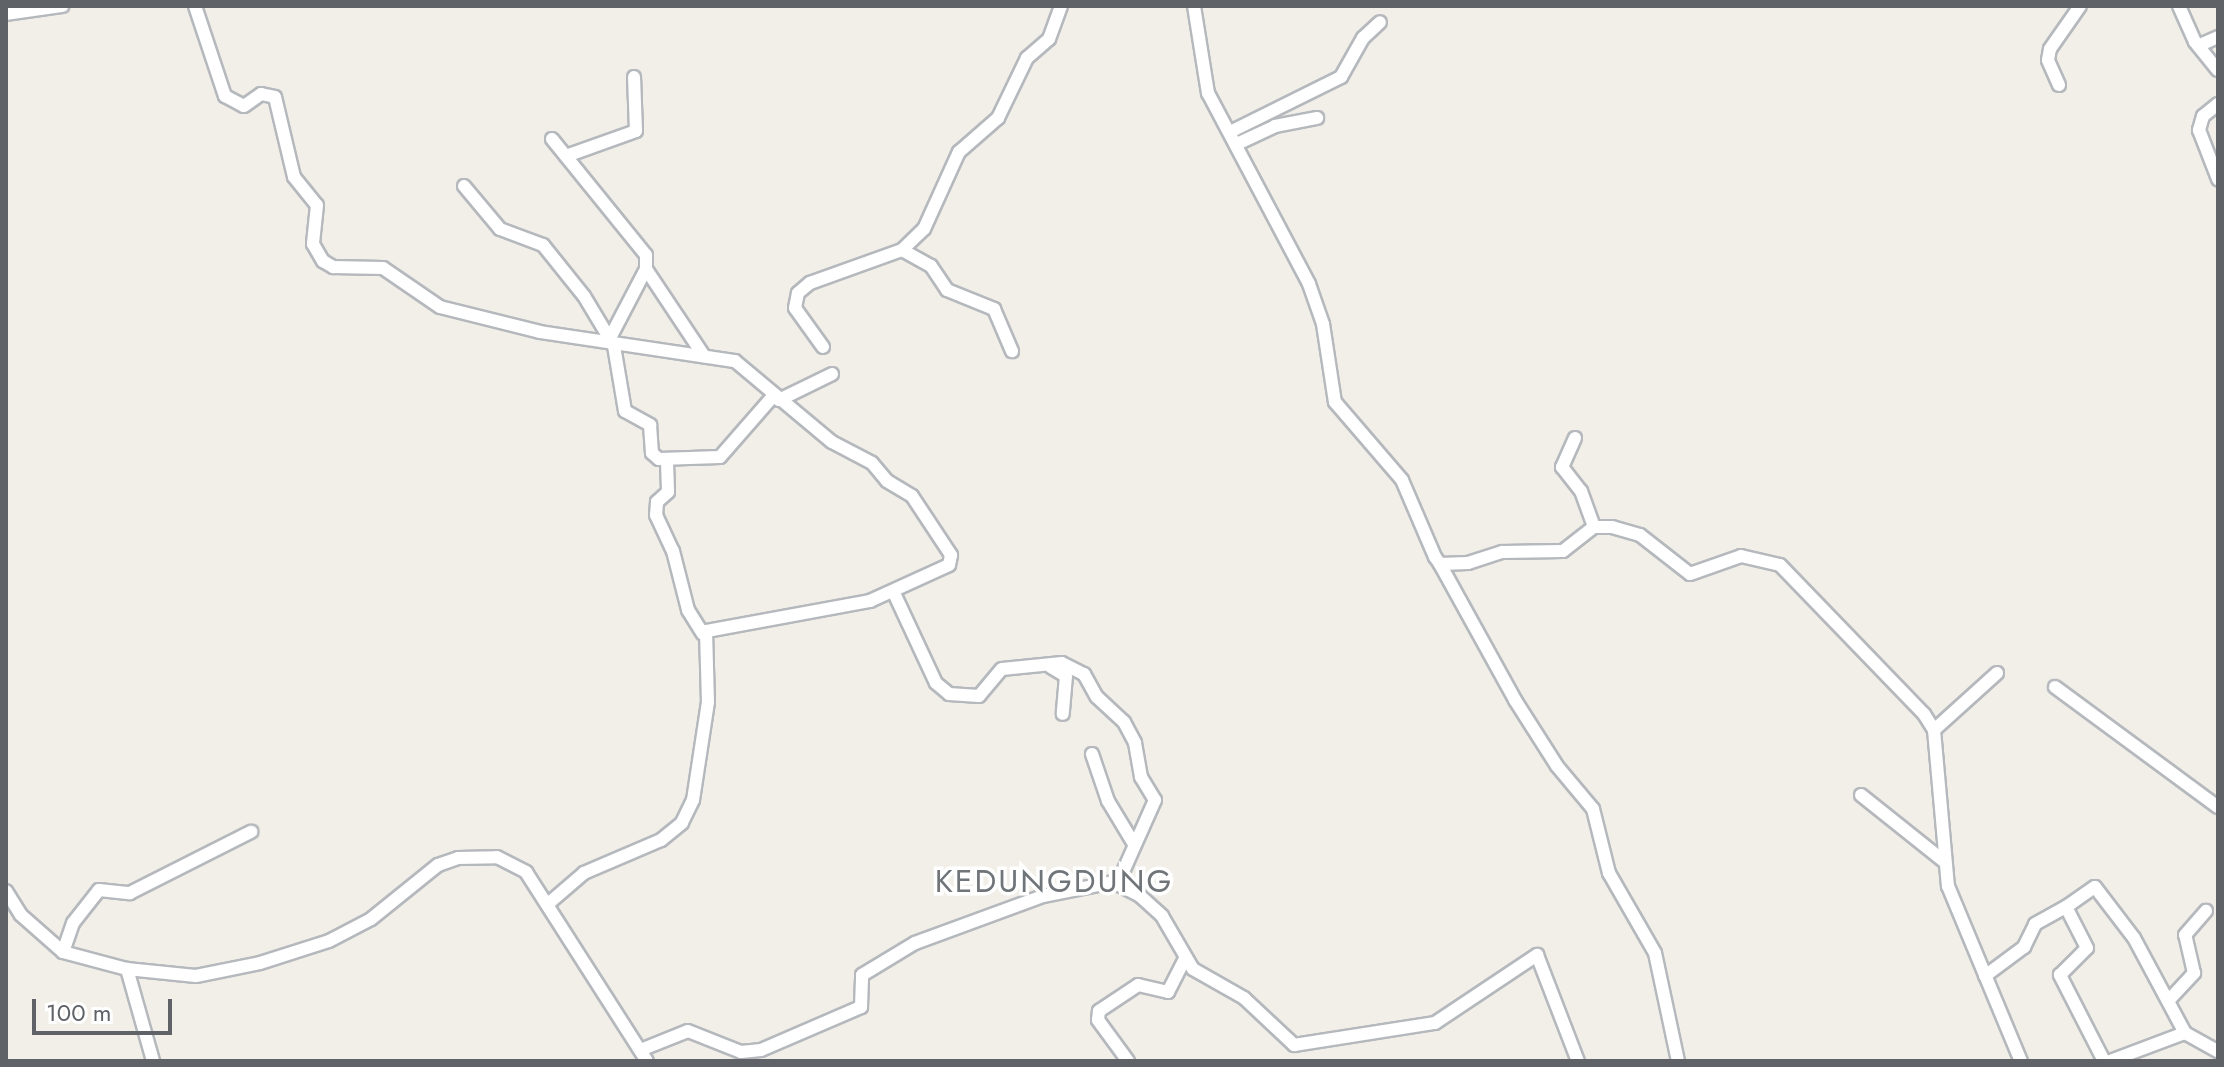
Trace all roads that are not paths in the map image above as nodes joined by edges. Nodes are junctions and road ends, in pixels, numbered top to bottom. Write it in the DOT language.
graph roads {
  1 [pos="62,6"];
  2 [pos="195,6"];
  3 [pos="1061,6"];
  4 [pos="1194,6"];
  5 [pos="2080,6"];
  6 [pos="2179,6"];
  7 [pos="6,14"];
  8 [pos="1380,22"];
  9 [pos="2218,37"];
  10 [pos="2200,45"];
  11 [pos="2218,70"];
  12 [pos="634,77"];
  13 [pos="2059,85"];
  14 [pos="2218,104"];
  15 [pos="1317,118"];
  16 [pos="1232,131"];
  17 [pos="552,139"];
  18 [pos="1239,143"];
  19 [pos="566,156"];
  20 [pos="2218,179"];
  21 [pos="464,186"];
  22 [pos="902,250"];
  23 [pos="646,269"];
  24 [pos="612,342"];
  25 [pos="823,347"];
  26 [pos="1012,351"];
  27 [pos="704,356"];
  28 [pos="832,374"];
  29 [pos="776,398"];
  30 [pos="1575,438"];
  31 [pos="667,462"];
  32 [pos="1594,527"];
  33 [pos="1440,564"];
  34 [pos="894,593"];
  35 [pos="703,634"];
  36 [pos="1043,665"];
  37 [pos="1997,673"];
  38 [pos="2055,687"];
  39 [pos="1063,714"];
  40 [pos="1934,730"];
  41 [pos="1092,754"];
  42 [pos="1861,795"];
  43 [pos="2218,807"];
  44 [pos="251,832"];
  45 [pos="1134,844"];
  46 [pos="1945,862"];
  47 [pos="1118,883"];
  48 [pos="6,891"];
  49 [pos="548,904"];
  50 [pos="2066,907"];
  51 [pos="2206,911"];
  52 [pos="63,952"];
  53 [pos="1185,958"];
  54 [pos="127,969"];
  55 [pos="1985,976"];
  56 [pos="2169,1000"];
  57 [pos="2185,1033"];
  58 [pos="2218,1051"];
  59 [pos="645,1055"];
  60 [pos="2135,1057"];
  61 [pos="153,1061"];
  62 [pos="1128,1061"];
  63 [pos="1578,1061"];
  64 [pos="1678,1061"];
  65 [pos="2021,1061"];
  66 [pos="2107,1061"];
  1 -- 7 [label="street"];
  2 -- 24 [label="street"];
  3 -- 22 [label="street"];
  4 -- 16 [label="street"];
  5 -- 13 [label="street"];
  6 -- 10 [label="street"];
  8 -- 16 [label="street"];
  9 -- 10 [label="street"];
  10 -- 11 [label="street"];
  12 -- 19 [label="street"];
  14 -- 20 [label="street"];
  15 -- 18 [label="street"];
  16 -- 18 [label="street"];
  17 -- 19 [label="street"];
  18 -- 33 [label="street"];
  19 -- 23 [label="street"];
  21 -- 24 [label="street"];
  22 -- 25 [label="street"];
  22 -- 26 [label="street"];
  23 -- 24 [label="street"];
  23 -- 27 [label="street"];
  24 -- 27 [label="street"];
  24 -- 31 [label="street"];
  27 -- 29 [label="street"];
  28 -- 29 [label="street"];
  29 -- 31 [label="street"];
  29 -- 34 [label="street"];
  30 -- 32 [label="street"];
  31 -- 35 [label="street"];
  32 -- 33 [label="street"];
  32 -- 40 [label="street"];
  33 -- 64 [label="street"];
  34 -- 35 [label="street"];
  34 -- 36 [label="street"];
  35 -- 49 [label="street"];
  36 -- 39 [label="street"];
  36 -- 45 [label="street"];
  37 -- 40 [label="street"];
  38 -- 43 [label="street"];
  40 -- 46 [label="street"];
  41 -- 45 [label="street"];
  42 -- 46 [label="street"];
  44 -- 52 [label="street"];
  45 -- 47 [label="street"];
  46 -- 55 [label="street"];
  47 -- 53 [label="street"];
  47 -- 59 [label="street"];
  48 -- 52 [label="street"];
  49 -- 54 [label="street"];
  49 -- 59 [label="street"];
  50 -- 55 [label="street"];
  50 -- 56 [label="street"];
  50 -- 66 [label="street"];
  51 -- 56 [label="street"];
  52 -- 54 [label="street"];
  53 -- 62 [label="street"];
  53 -- 63 [label="street"];
  54 -- 61 [label="street"];
  55 -- 65 [label="street"];
  56 -- 57 [label="street"];
  57 -- 58 [label="street"];
  57 -- 60 [label="street"];
  60 -- 66 [label="street"];
}
